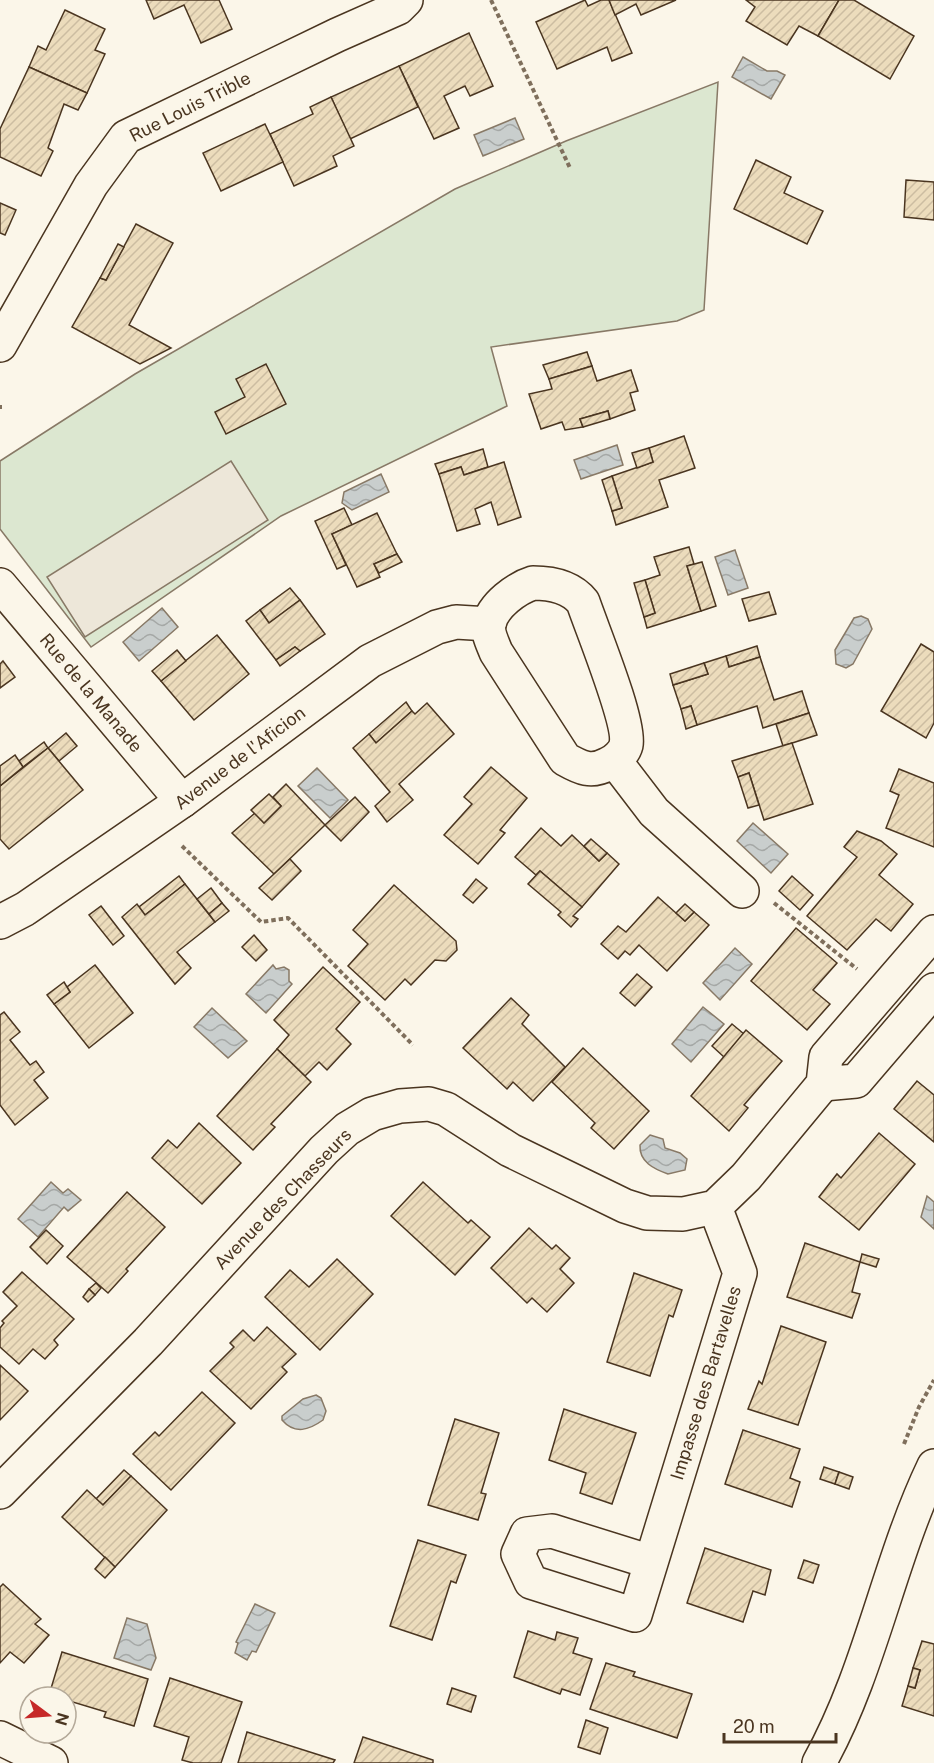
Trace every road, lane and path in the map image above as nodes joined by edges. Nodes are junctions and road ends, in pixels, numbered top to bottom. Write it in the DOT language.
graph roads {
  1 [pos="406,0"];
  2 [pos="491,0"];
  3 [pos="570,168"];
  4 [pos="0,345"];
  5 [pos="0,585"];
  6 [pos="489,624"];
  7 [pos="615,761"];
  8 [pos="182,801"];
  9 [pos="155,820"];
  10 [pos="742,891"];
  11 [pos="0,922"];
  12 [pos="934,932"];
  13 [pos="882,990"];
  14 [pos="934,990"];
  15 [pos="412,1045"];
  16 [pos="823,1084"];
  17 [pos="715,1207"];
  18 [pos="934,1466"];
  19 [pos="0,1492"];
  20 [pos="651,1562"];
  21 [pos="0,1738"];
  22 [pos="51,1763"];
  23 [pos="819,1763"];
  1 -- 4 [label="street, Rue Louis Trible"];
  2 -- 3 [label="path"];
  5 -- 8 [label="street, Rue de la Manade"];
  6 -- 7 [label="street"];
  6 -- 7 [label="street"];
  6 -- 8 [label="street, Avenue de l'Aficion"];
  7 -- 10 [label="street"];
  8 -- 9 [label="street, Avenue de l'Aficion"];
  9 -- 11 [label="street, Avenue de l'Aficion"];
  9 -- 15 [label="path"];
  10 -- 13 [label="path"];
  12 -- 13 [label="street"];
  13 -- 16 [label="street"];
  14 -- 16 [label="street"];
  16 -- 17 [label="street"];
  17 -- 19 [label="street, Avenue des Chasseurs"];
  17 -- 20 [label="street, Impasse des Bartavelles"];
  18 -- 23 [label="street"];
  21 -- 22 [label="street"];
}
